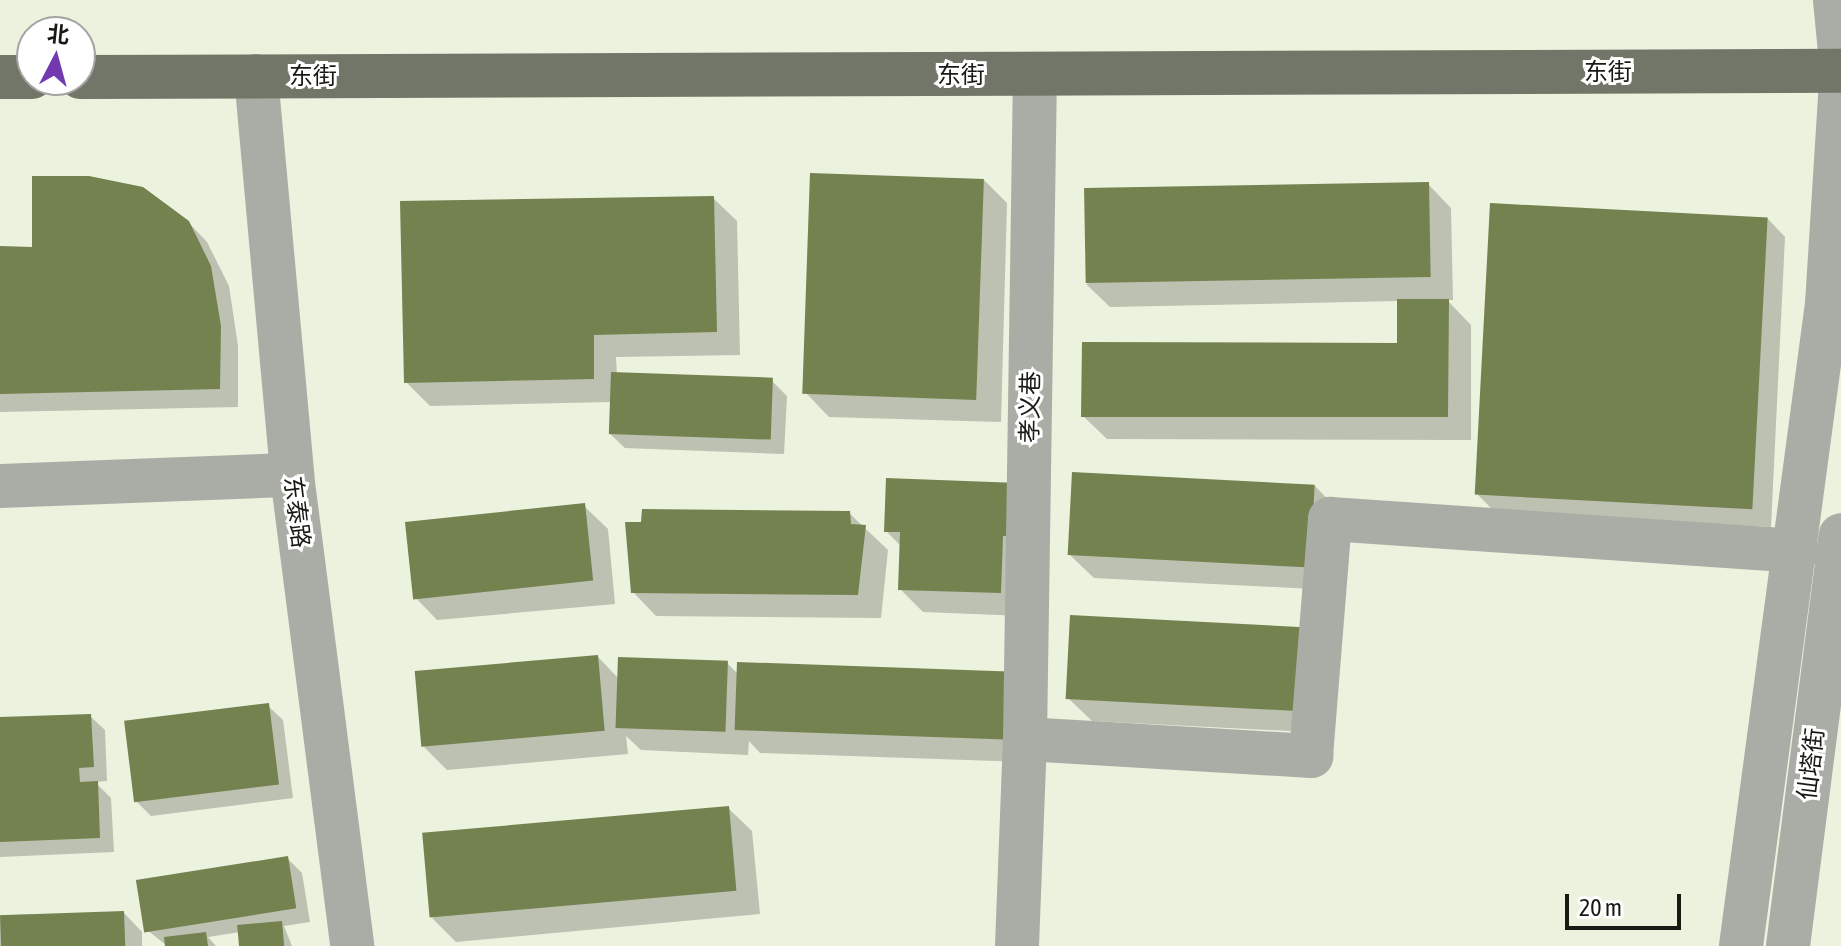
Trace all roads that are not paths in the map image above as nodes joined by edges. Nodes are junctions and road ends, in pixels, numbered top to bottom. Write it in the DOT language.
graph roads {
  1 [pos="1835,0"];
  2 [pos="1841,62"];
  3 [pos="1841,71"];
  4 [pos="1035,75"];
  5 [pos="256,76"];
  6 [pos="96,77"];
  7 [pos="1841,83"];
  8 [pos="292,475"];
  9 [pos="0,486"];
  10 [pos="1841,535"];
  11 [pos="1797,551"];
  12 [pos="1025,739"];
  13 [pos="352,946"];
  14 [pos="1017,946"];
  15 [pos="1741,946"];
  16 [pos="1788,946"];
  1 -- 2 [label="street"];
  3 -- 4 [label="main road, 东街"];
  4 -- 5 [label="main road, 东街"];
  4 -- 12 [label="street, 孝义巷"];
  5 -- 6 [label="main road, 东街"];
  5 -- 8 [label="street, 东泰路"];
  7 -- 11 [label="street"];
  8 -- 9 [label="street"];
  8 -- 13 [label="street, 东泰路"];
  10 -- 16 [label="street, 仙塔街"];
  11 -- 12 [label="street"];
  11 -- 15 [label="street"];
  12 -- 14 [label="street, 孝义巷"];
}
